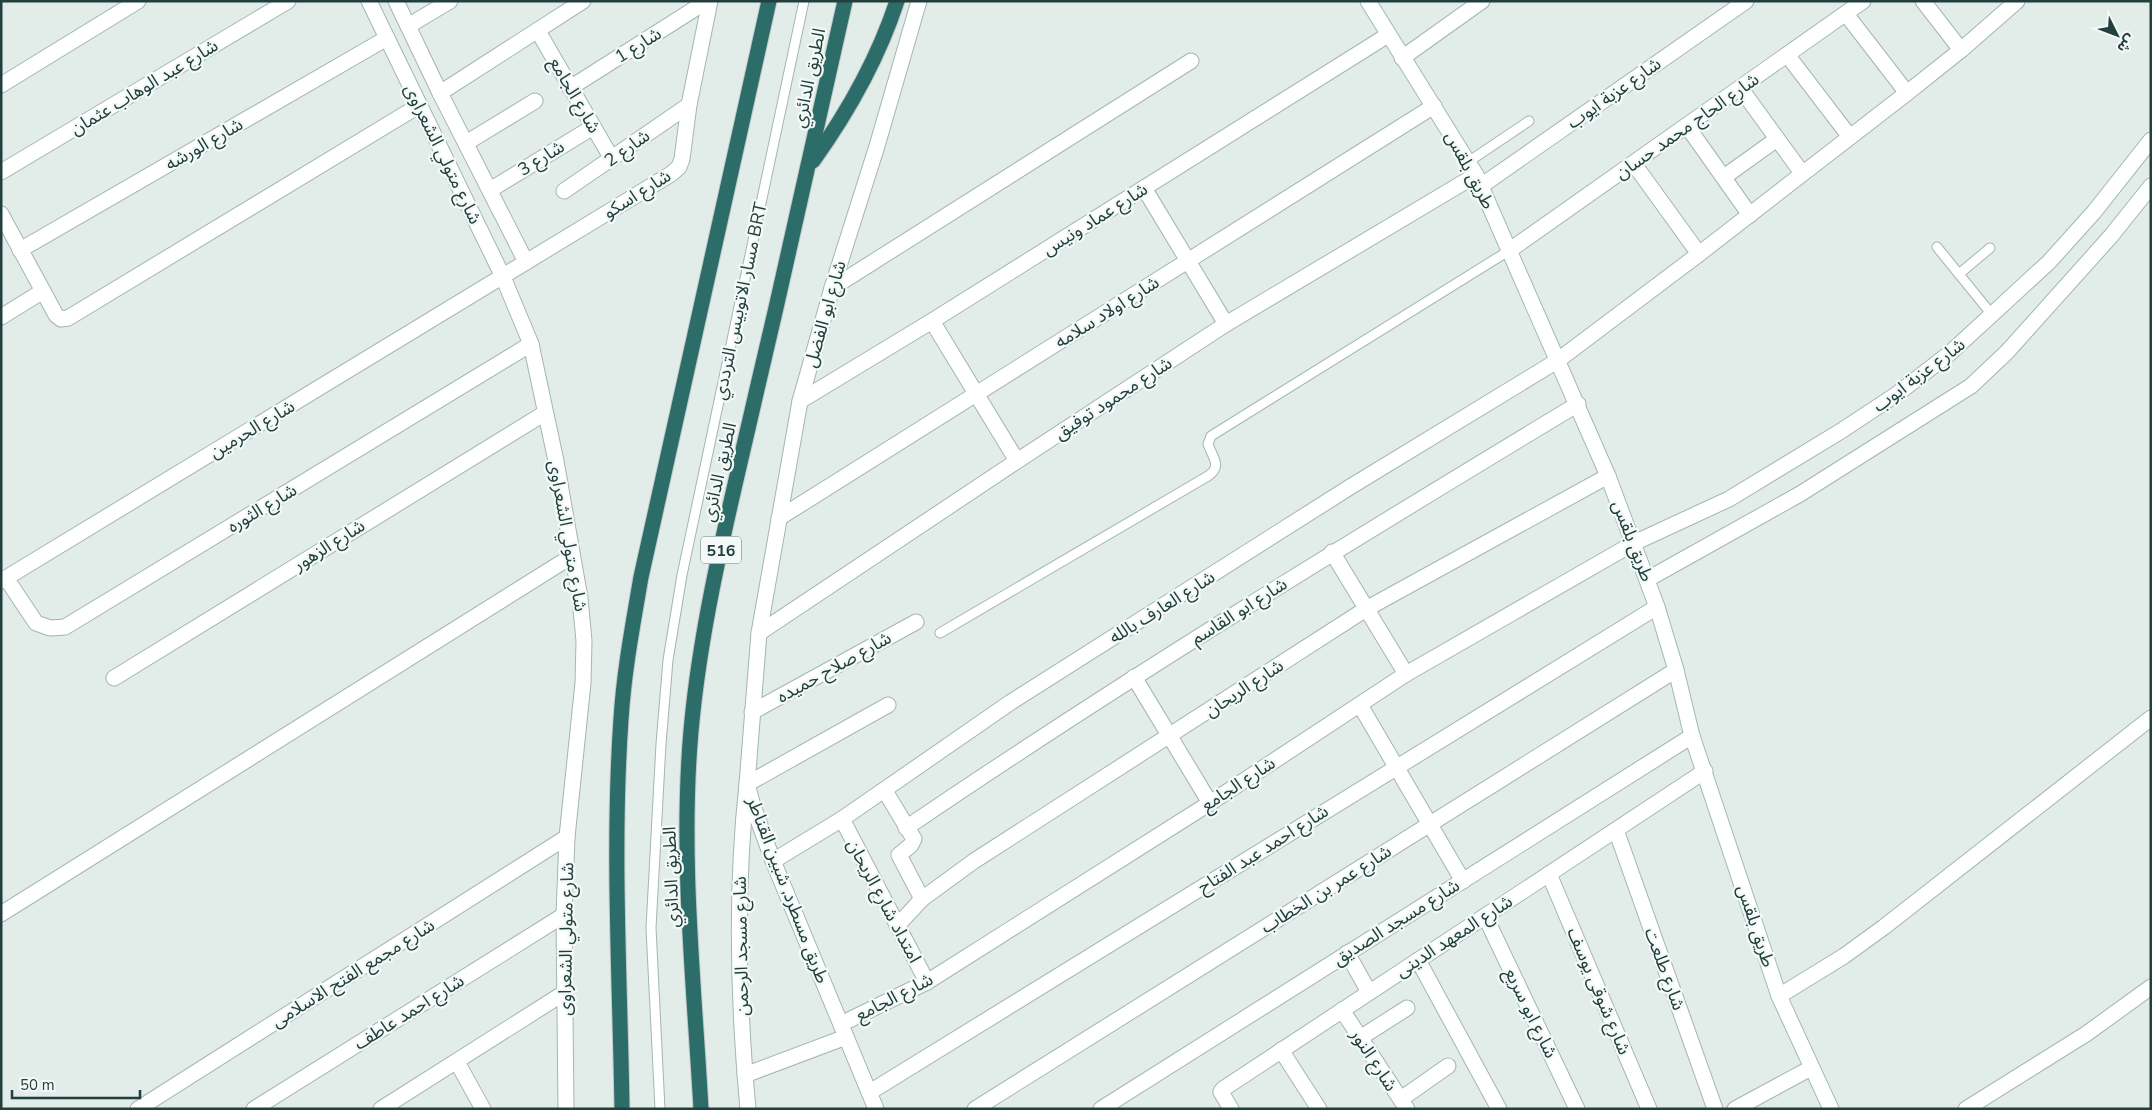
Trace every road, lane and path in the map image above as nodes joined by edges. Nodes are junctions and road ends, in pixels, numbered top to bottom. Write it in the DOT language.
graph roads {
  1 [pos="138,1"];
  2 [pos="288,1"];
  3 [pos="369,1"];
  4 [pos="396,1"];
  5 [pos="450,1"];
  6 [pos="583,1"];
  7 [pos="708,1"];
  8 [pos="769,1"];
  9 [pos="804,1"];
  10 [pos="845,1"];
  11 [pos="897,1"];
  12 [pos="919,1"];
  13 [pos="1368,1"];
  14 [pos="1482,1"];
  15 [pos="1746,1"];
  16 [pos="1863,1"];
  17 [pos="1923,1"];
  18 [pos="2017,1"];
  19 [pos="2000,7"];
  20 [pos="1846,14"];
  21 [pos="408,26"];
  22 [pos="538,31"];
  23 [pos="1388,35"];
  24 [pos="387,38"];
  25 [pos="1961,50"];
  26 [pos="1788,56"];
  27 [pos="1402,58"];
  28 [pos="1191,61"];
  29 [pos="1,85"];
  30 [pos="570,88"];
  31 [pos="1741,89"];
  32 [pos="440,92"];
  33 [pos="1907,93"];
  34 [pos="536,101"];
  35 [pos="420,105"];
  36 [pos="689,105"];
  37 [pos="1434,106"];
  38 [pos="1529,121"];
  39 [pos="1687,126"];
  40 [pos="593,127"];
  41 [pos="1850,137"];
  42 [pos="1777,139"];
  43 [pos="2151,140"];
  44 [pos="466,143"];
  45 [pos="612,159"];
  46 [pos="1468,162"];
  47 [pos="1634,164"];
  48 [pos="809,166"];
  49 [pos="1,172"];
  50 [pos="1802,173"];
  51 [pos="1724,177"];
  52 [pos="1478,181"];
  53 [pos="2151,186"];
  54 [pos="1144,188"];
  55 [pos="490,190"];
  56 [pos="564,191"];
  57 [pos="1,214"];
  58 [pos="1750,215"];
  59 [pos="5,232"];
  60 [pos="1937,247"];
  61 [pos="1990,248"];
  62 [pos="20,250"];
  63 [pos="1510,250"];
  64 [pos="1699,254"];
  65 [pos="1188,261"];
  66 [pos="526,262"];
  67 [pos="1959,274"];
  68 [pos="503,277"];
  69 [pos="832,288"];
  70 [pos="43,291"];
  71 [pos="1993,316"];
  72 [pos="1,317"];
  73 [pos="932,321"];
  74 [pos="1226,324"];
  75 [pos="531,344"];
  76 [pos="1557,361"];
  77 [pos="976,394"];
  78 [pos="800,401"];
  79 [pos="1578,404"];
  80 [pos="545,413"];
  81 [pos="1017,460"];
  82 [pos="1608,476"];
  83 [pos="780,518"];
  84 [pos="1634,543"];
  85 [pos="1332,552"];
  86 [pos="572,556"];
  87 [pos="4,579"];
  88 [pos="1648,579"];
  89 [pos="1657,607"];
  90 [pos="1366,609"];
  91 [pos="916,622"];
  92 [pos="759,633"];
  93 [pos="940,633"];
  94 [pos="1676,670"];
  95 [pos="1406,674"];
  96 [pos="1134,677"];
  97 [pos="114,678"];
  98 [pos="888,704"];
  99 [pos="1360,704"];
  100 [pos="752,712"];
  101 [pos="2151,718"];
  102 [pos="1169,736"];
  103 [pos="1692,736"];
  104 [pos="1396,767"];
  105 [pos="1705,771"];
  106 [pos="747,784"];
  107 [pos="885,791"];
  108 [pos="1210,803"];
  109 [pos="842,820"];
  110 [pos="1430,824"];
  111 [pos="906,828"];
  112 [pos="1616,830"];
  113 [pos="567,837"];
  114 [pos="773,861"];
  115 [pos="1549,874"];
  116 [pos="1463,881"];
  117 [pos="922,900"];
  118 [pos="1,914"];
  119 [pos="564,916"];
  120 [pos="1485,916"];
  121 [pos="897,926"];
  122 [pos="1347,953"];
  123 [pos="1418,960"];
  124 [pos="927,982"];
  125 [pos="2151,987"];
  126 [pos="564,992"];
  127 [pos="1369,992"];
  128 [pos="1779,996"];
  129 [pos="1407,1008"];
  130 [pos="1342,1010"];
  131 [pos="844,1030"];
  132 [pos="1360,1038"];
  133 [pos="1281,1050"];
  134 [pos="457,1062"];
  135 [pos="1448,1066"];
  136 [pos="1811,1068"];
  137 [pos="746,1075"];
  138 [pos="870,1092"];
  139 [pos="406,1103"];
  140 [pos="1404,1104"];
  141 [pos="138,1109"];
  142 [pos="254,1109"];
  143 [pos="381,1109"];
  144 [pos="483,1109"];
  145 [pos="566,1109"];
  146 [pos="622,1109"];
  147 [pos="660,1109"];
  148 [pos="702,1109"];
  149 [pos="748,1109"];
  150 [pos="876,1109"];
  151 [pos="975,1109"];
  152 [pos="1101,1109"];
  153 [pos="1231,1109"];
  154 [pos="1319,1109"];
  155 [pos="1499,1109"];
  156 [pos="1577,1109"];
  157 [pos="1649,1109"];
  158 [pos="1715,1109"];
  159 [pos="1735,1109"];
  160 [pos="1831,1109"];
  161 [pos="1966,1109"];
  1 -- 29 [label="street"];
  2 -- 49 [label="street, شارع عبد الوهاب عثمان"];
  3 -- 24 [label="street, شارع متولي الشعراوى"];
  4 -- 21 [label="street, شارع متولي الشعراوى"];
  5 -- 21 [label="street"];
  6 -- 22 [label="street"];
  7 -- 30 [label="street, شارع 1"];
  7 -- 36 [label="street, شارع اسكو"];
  8 -- 146 [label="highway"];
  9 -- 147 [label="lane, مسار الاتوبيس الترددي BRT"];
  10 -- 48 [label="highway, الطريق الدائري / 516"];
  11 -- 48 [label="highway"];
  12 -- 69 [label="street, شارع ابو الفضل"];
  13 -- 23 [label="street, طريق بلقس"];
  14 -- 27 [label="street"];
  15 -- 52 [label="street, شارع عزبة ايوب"];
  16 -- 20 [label="street, شارع الحاج محمد حسان"];
  17 -- 25 [label="street"];
  18 -- 19 [label="street, شارع العارف بالله"];
  19 -- 25 [label="street, شارع العارف بالله"];
  20 -- 26 [label="street, شارع الحاج محمد حسان"];
  20 -- 33 [label="street"];
  21 -- 32 [label="street, شارع متولي الشعراوى"];
  22 -- 30 [label="street, شارع الجامع"];
  22 -- 32 [label="street"];
  23 -- 27 [label="street, طريق بلقس"];
  23 -- 54 [label="street, شارع عماد ونيس"];
  24 -- 35 [label="street, شارع متولي الشعراوى"];
  24 -- 62 [label="street, شارع الورشه"];
  25 -- 33 [label="street, شارع العارف بالله"];
  26 -- 31 [label="street, شارع الحاج محمد حسان"];
  26 -- 41 [label="street"];
  27 -- 37 [label="street, طريق بلقس"];
  28 -- 69 [label="street"];
  30 -- 40 [label="street, شارع الجامع"];
  31 -- 39 [label="street, شارع الحاج محمد حسان"];
  31 -- 42 [label="street"];
  32 -- 44 [label="street, شارع متولي الشعراوى"];
  33 -- 41 [label="street, شارع العارف بالله"];
  34 -- 44 [label="street"];
  35 -- 68 [label="street, شارع متولي الشعراوى"];
  35 -- 70 [label="street"];
  36 -- 45 [label="street, شارع 2"];
  36 -- 66 [label="street, شارع اسكو"];
  37 -- 46 [label="street, طريق بلقس"];
  37 -- 65 [label="street, شارع اولاد سلامه"];
  38 -- 46 [label="lane"];
  39 -- 47 [label="street, شارع الحاج محمد حسان"];
  39 -- 51 [label="street"];
  40 -- 45 [label="street, شارع الجامع"];
  40 -- 55 [label="street, شارع 3"];
  41 -- 50 [label="street, شارع العارف بالله"];
  42 -- 50 [label="street"];
  42 -- 51 [label="street"];
  43 -- 71 [label="street, شارع عزبة ايوب"];
  44 -- 55 [label="street, شارع متولي الشعراوى"];
  45 -- 56 [label="street, شارع 2"];
  46 -- 52 [label="street, طريق بلقس"];
  47 -- 63 [label="street, شارع الحاج محمد حسان"];
  47 -- 64 [label="street"];
  48 -- 148 [label="highway, الطريق الدائري / 516"];
  50 -- 58 [label="street, شارع العارف بالله"];
  51 -- 58 [label="street"];
  52 -- 63 [label="street, طريق بلقس"];
  52 -- 74 [label="street, شارع محمود توفيق"];
  53 -- 88 [label="street"];
  54 -- 65 [label="street"];
  54 -- 73 [label="street, شارع عماد ونيس"];
  55 -- 66 [label="street, شارع متولي الشعراوى"];
  57 -- 59 [label="street"];
  58 -- 64 [label="street, شارع العارف بالله"];
  59 -- 62 [label="street"];
  60 -- 67 [label="lane"];
  61 -- 67 [label="lane"];
  62 -- 70 [label="street"];
  63 -- 76 [label="street, طريق بلقس"];
  63 -- 93 [label="lane"];
  64 -- 76 [label="street, شارع العارف بالله"];
  65 -- 74 [label="street"];
  65 -- 77 [label="street, شارع اولاد سلامه"];
  66 -- 68 [label="street, شارع اسكو"];
  67 -- 71 [label="lane"];
  68 -- 75 [label="street, شارع متولي الشعراوى"];
  68 -- 87 [label="street, شارع الحرمين"];
  69 -- 78 [label="street, شارع ابو الفضل"];
  70 -- 72 [label="street"];
  71 -- 84 [label="street, شارع عزبة ايوب"];
  73 -- 77 [label="street"];
  73 -- 78 [label="street, شارع عماد ونيس"];
  74 -- 81 [label="street, شارع محمود توفيق"];
  75 -- 80 [label="street, شارع متولي الشعراوى"];
  75 -- 87 [label="street, شارع الثوره"];
  76 -- 79 [label="street, طريق بلقس"];
  76 -- 107 [label="street, شارع العارف بالله"];
  77 -- 81 [label="street"];
  77 -- 83 [label="street, شارع اولاد سلامه"];
  78 -- 83 [label="street, شارع ابو الفضل"];
  79 -- 82 [label="street, طريق بلقس"];
  79 -- 85 [label="street, شارع ابو القاسم"];
  80 -- 86 [label="street, شارع متولي الشعراوى"];
  80 -- 97 [label="street, شارع الزهور"];
  81 -- 92 [label="street, شارع محمود توفيق"];
  82 -- 84 [label="street, طريق بلقس"];
  82 -- 90 [label="street, شارع الريحان"];
  83 -- 92 [label="street, شارع ابو الفضل"];
  84 -- 88 [label="street, طريق بلقس"];
  84 -- 95 [label="street, شارع الجامع"];
  85 -- 90 [label="street"];
  85 -- 96 [label="street, شارع ابو القاسم"];
  86 -- 113 [label="street, شارع متولي الشعراوى"];
  86 -- 118 [label="street"];
  88 -- 89 [label="street, طريق بلقس"];
  89 -- 94 [label="street, طريق بلقس"];
  89 -- 104 [label="street, شارع احمد عبد الفتاح"];
  90 -- 95 [label="street"];
  90 -- 102 [label="street, شارع الريحان"];
  91 -- 100 [label="street, شارع صلاح حميده"];
  92 -- 100 [label="street, طريق مسطرد, شبين القناطر"];
  94 -- 103 [label="street, طريق بلقس"];
  94 -- 110 [label="street, شارع عمر بن الخطاب"];
  95 -- 99 [label="street, شارع الجامع"];
  96 -- 102 [label="street"];
  96 -- 111 [label="street, شارع ابو القاسم"];
  98 -- 106 [label="street"];
  99 -- 104 [label="street"];
  99 -- 108 [label="street, شارع الجامع"];
  100 -- 106 [label="street, طريق مسطرد, شبين القناطر"];
  101 -- 128 [label="street"];
  102 -- 108 [label="street"];
  102 -- 117 [label="street, شارع الريحان"];
  103 -- 105 [label="street, طريق بلقس"];
  103 -- 116 [label="street, شارع مسجد الصديق"];
  104 -- 110 [label="street"];
  104 -- 138 [label="street, شارع احمد عبد الفتاح"];
  105 -- 112 [label="street, شارع المعهد الدينى"];
  105 -- 128 [label="street, طريق بلقس"];
  106 -- 114 [label="street, طريق مسطرد, شبين القناطر"];
  106 -- 137 [label="street, شارع مسجد الرحمن"];
  107 -- 109 [label="street, شارع العارف بالله"];
  107 -- 111 [label="street"];
  108 -- 124 [label="street, شارع الجامع"];
  109 -- 114 [label="street, شارع العارف بالله"];
  109 -- 121 [label="street, امتداد شارع الريحان"];
  110 -- 116 [label="street"];
  110 -- 151 [label="street, شارع عمر بن الخطاب"];
  111 -- 117 [label="street"];
  112 -- 115 [label="street, شارع المعهد الدينى"];
  112 -- 158 [label="street, شارع طلعت"];
  113 -- 119 [label="street, شارع متولي الشعراوى"];
  113 -- 141 [label="street, شارع مجمع الفتح الاسلامى"];
  114 -- 131 [label="street, طريق مسطرد, شبين القناطر"];
  115 -- 120 [label="street, شارع المعهد الدينى"];
  115 -- 157 [label="street, شارع شوقى يوسف"];
  116 -- 122 [label="street, شارع مسجد الصديق"];
  117 -- 121 [label="street, شارع الريحان"];
  119 -- 126 [label="street, شارع متولي الشعراوى"];
  119 -- 142 [label="street, شارع احمد عاطف"];
  120 -- 123 [label="street, شارع المعهد الدينى"];
  120 -- 156 [label="street, شارع ابو سريع"];
  121 -- 124 [label="street, امتداد شارع الريحان"];
  122 -- 127 [label="street"];
  122 -- 152 [label="street, شارع مسجد الصديق"];
  123 -- 127 [label="street, شارع المعهد الدينى"];
  123 -- 155 [label="street"];
  124 -- 131 [label="street, شارع الجامع"];
  125 -- 161 [label="street"];
  126 -- 134 [label="street"];
  126 -- 145 [label="street, شارع متولي الشعراوى"];
  127 -- 130 [label="street, شارع المعهد الدينى"];
  128 -- 136 [label="street, طريق بلقس"];
  129 -- 132 [label="street"];
  130 -- 132 [label="street, شارع النور"];
  130 -- 133 [label="street, شارع المعهد الدينى"];
  131 -- 137 [label="street, شارع الجامع"];
  131 -- 138 [label="street, طريق مسطرد, شبين القناطر"];
  132 -- 140 [label="street, شارع النور"];
  133 -- 153 [label="street, شارع المعهد الدينى"];
  133 -- 154 [label="street"];
  134 -- 139 [label="street"];
  134 -- 144 [label="street"];
  135 -- 140 [label="street"];
  136 -- 159 [label="street"];
  136 -- 160 [label="street, طريق بلقس"];
  137 -- 149 [label="street, شارع مسجد الرحمن"];
  138 -- 150 [label="street, طريق مسطرد, شبين القناطر"];
  139 -- 143 [label="street"];
}
